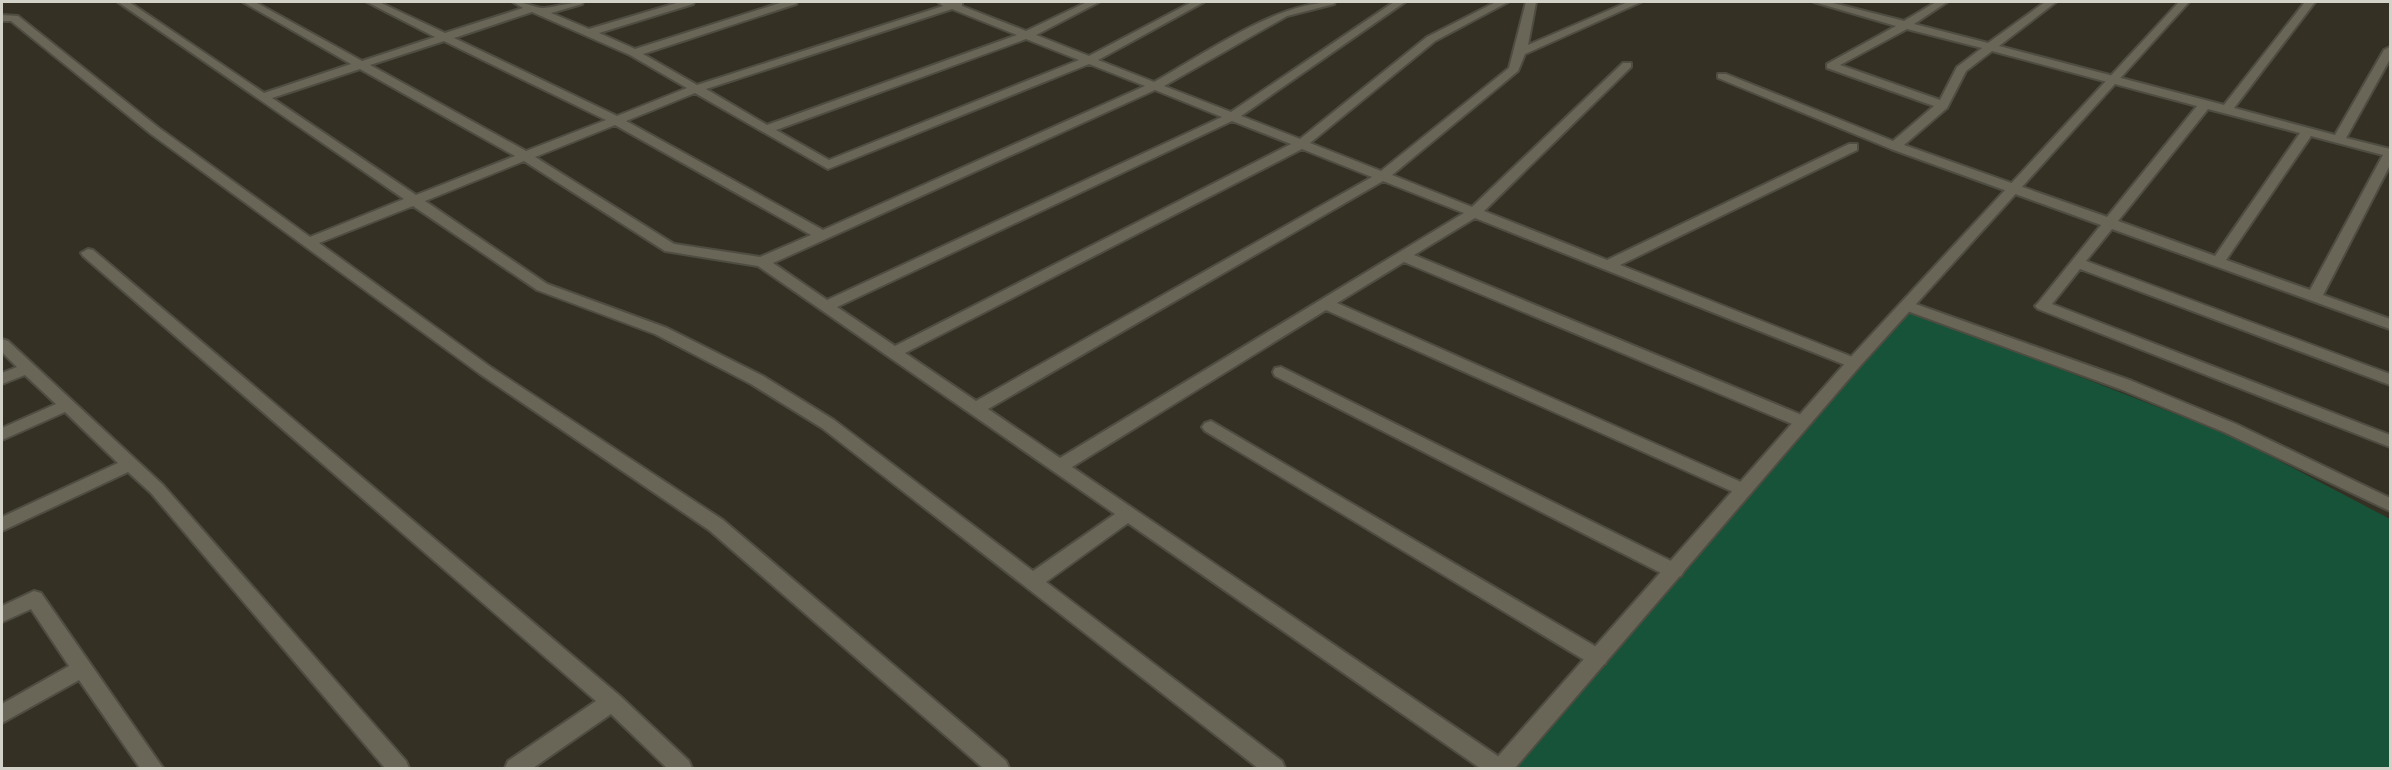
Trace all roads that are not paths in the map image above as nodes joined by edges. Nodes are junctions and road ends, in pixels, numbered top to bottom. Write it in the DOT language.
graph roads {
  1 [pos="123,2"];
  2 [pos="248,2"];
  3 [pos="372,2"];
  4 [pos="518,2"];
  5 [pos="578,2"];
  6 [pos="690,2"];
  7 [pos="792,2"];
  8 [pos="1094,2"];
  9 [pos="1199,2"];
  10 [pos="1297,2"];
  11 [pos="1330,2"];
  12 [pos="1400,2"];
  13 [pos="1503,2"];
  14 [pos="1531,2"];
  15 [pos="1636,2"];
  16 [pos="1821,2"];
  17 [pos="1942,2"];
  18 [pos="2051,2"];
  19 [pos="2184,2"];
  20 [pos="2310,2"];
  21 [pos="953,3"];
  22 [pos="1314,7"];
  23 [pos="538,10"];
  24 [pos="2,18"];
  25 [pos="1907,24"];
  26 [pos="589,33"];
  27 [pos="1027,35"];
  28 [pos="445,37"];
  29 [pos="1991,46"];
  30 [pos="2391,50"];
  31 [pos="1520,52"];
  32 [pos="634,53"];
  33 [pos="1089,60"];
  34 [pos="361,64"];
  35 [pos="1627,65"];
  36 [pos="1722,76"];
  37 [pos="2113,78"];
  38 [pos="1155,86"];
  39 [pos="694,89"];
  40 [pos="263,97"];
  41 [pos="2206,104"];
  42 [pos="1943,105"];
  43 [pos="2227,109"];
  44 [pos="1233,116"];
  45 [pos="616,120"];
  46 [pos="765,129"];
  47 [pos="2308,131"];
  48 [pos="2339,139"];
  49 [pos="1301,144"];
  50 [pos="1895,146"];
  51 [pos="1854,147"];
  52 [pos="2391,153"];
  53 [pos="525,156"];
  54 [pos="1383,176"];
  55 [pos="2011,190"];
  56 [pos="414,200"];
  57 [pos="1475,212"];
  58 [pos="2108,224"];
  59 [pos="822,235"];
  60 [pos="309,242"];
  61 [pos="88,253"];
  62 [pos="1403,256"];
  63 [pos="762,262"];
  64 [pos="2077,263"];
  65 [pos="2217,263"];
  66 [pos="1608,265"];
  67 [pos="2314,297"];
  68 [pos="1325,304"];
  69 [pos="826,306"];
  70 [pos="1907,306"];
  71 [pos="2391,324"];
  72 [pos="2,344"];
  73 [pos="893,352"];
  74 [pos="1854,363"];
  75 [pos="27,368"];
  76 [pos="1281,372"];
  77 [pos="2,379"];
  78 [pos="2391,380"];
  79 [pos="67,405"];
  80 [pos="975,409"];
  81 [pos="1803,422"];
  82 [pos="1211,428"];
  83 [pos="2,435"];
  84 [pos="2391,441"];
  85 [pos="130,464"];
  86 [pos="1059,466"];
  87 [pos="1744,490"];
  88 [pos="2391,505"];
  89 [pos="1128,514"];
  90 [pos="2,525"];
  91 [pos="1674,571"];
  92 [pos="1032,582"];
  93 [pos="2,615"];
  94 [pos="1598,658"];
  95 [pos="83,669"];
  96 [pos="612,702"];
  97 [pos="2,714"];
  98 [pos="144,766"];
  99 [pos="398,768"];
  100 [pos="516,768"];
  101 [pos="681,768"];
  102 [pos="998,768"];
  103 [pos="1274,768"];
  104 [pos="1497,768"];
  105 [pos="1502,768"];
  1 -- 40 [label="street"];
  2 -- 34 [label="street"];
  3 -- 28 [label="street"];
  4 -- 23 [label="street"];
  5 -- 23 [label="street"];
  6 -- 26 [label="street"];
  7 -- 32 [label="street"];
  8 -- 27 [label="street"];
  9 -- 33 [label="street"];
  10 -- 22 [label="street"];
  11 -- 22 [label="street"];
  12 -- 44 [label="street"];
  13 -- 49 [label="street"];
  14 -- 31 [label="street"];
  15 -- 31 [label="street"];
  16 -- 25 [label="street"];
  17 -- 25 [label="street"];
  18 -- 29 [label="street"];
  19 -- 37 [label="street"];
  20 -- 43 [label="street"];
  21 -- 27 [label="street"];
  21 -- 39 [label="street"];
  22 -- 38 [label="street"];
  23 -- 26 [label="street"];
  23 -- 28 [label="street"];
  24 -- 60 [label="street"];
  25 -- 29 [label="street"];
  25 -- 42 [label="street"];
  26 -- 32 [label="street"];
  27 -- 33 [label="street"];
  27 -- 46 [label="street"];
  28 -- 34 [label="street"];
  28 -- 45 [label="street"];
  29 -- 37 [label="street"];
  29 -- 42 [label="street"];
  30 -- 48 [label="street"];
  31 -- 54 [label="street"];
  32 -- 39 [label="street"];
  33 -- 38 [label="street"];
  33 -- 46 [label="street"];
  34 -- 40 [label="street"];
  34 -- 53 [label="street"];
  35 -- 57 [label="street"];
  36 -- 50 [label="street"];
  37 -- 41 [label="street"];
  37 -- 55 [label="street"];
  38 -- 44 [label="street"];
  38 -- 59 [label="street"];
  39 -- 45 [label="street"];
  39 -- 46 [label="street"];
  40 -- 56 [label="street"];
  41 -- 43 [label="street"];
  41 -- 58 [label="street"];
  42 -- 50 [label="street"];
  43 -- 47 [label="street"];
  44 -- 49 [label="street"];
  44 -- 69 [label="street"];
  45 -- 53 [label="street"];
  45 -- 59 [label="street"];
  47 -- 48 [label="street"];
  47 -- 65 [label="street"];
  48 -- 52 [label="street"];
  49 -- 54 [label="street"];
  49 -- 73 [label="street"];
  50 -- 55 [label="street"];
  51 -- 66 [label="street"];
  52 -- 67 [label="street"];
  53 -- 56 [label="street"];
  53 -- 63 [label="street"];
  54 -- 57 [label="street"];
  54 -- 80 [label="street"];
  55 -- 58 [label="street"];
  55 -- 70 [label="street"];
  56 -- 60 [label="street"];
  56 -- 92 [label="street"];
  57 -- 62 [label="street"];
  57 -- 66 [label="street"];
  58 -- 64 [label="street"];
  58 -- 65 [label="street"];
  59 -- 63 [label="street"];
  60 -- 102 [label="street"];
  61 -- 96 [label="street"];
  62 -- 68 [label="street"];
  62 -- 81 [label="street"];
  63 -- 69 [label="street"];
  64 -- 78 [label="street"];
  64 -- 84 [label="street"];
  65 -- 67 [label="street"];
  66 -- 74 [label="street"];
  67 -- 71 [label="street"];
  68 -- 86 [label="street"];
  68 -- 87 [label="street"];
  69 -- 73 [label="street"];
  70 -- 74 [label="street"];
  70 -- 88 [label="street"];
  72 -- 75 [label="street"];
  73 -- 80 [label="street"];
  74 -- 81 [label="street"];
  75 -- 77 [label="street"];
  75 -- 79 [label="street"];
  76 -- 91 [label="street"];
  79 -- 83 [label="street"];
  79 -- 85 [label="street"];
  80 -- 86 [label="street"];
  81 -- 87 [label="street"];
  82 -- 94 [label="street"];
  85 -- 90 [label="street"];
  85 -- 99 [label="street"];
  86 -- 89 [label="street"];
  87 -- 91 [label="street"];
  89 -- 92 [label="street"];
  89 -- 104 [label="street"];
  91 -- 94 [label="street"];
  92 -- 103 [label="street"];
  93 -- 95 [label="street"];
  94 -- 105 [label="street"];
  95 -- 97 [label="street"];
  95 -- 98 [label="street"];
  96 -- 100 [label="street"];
  96 -- 101 [label="street"];
}
